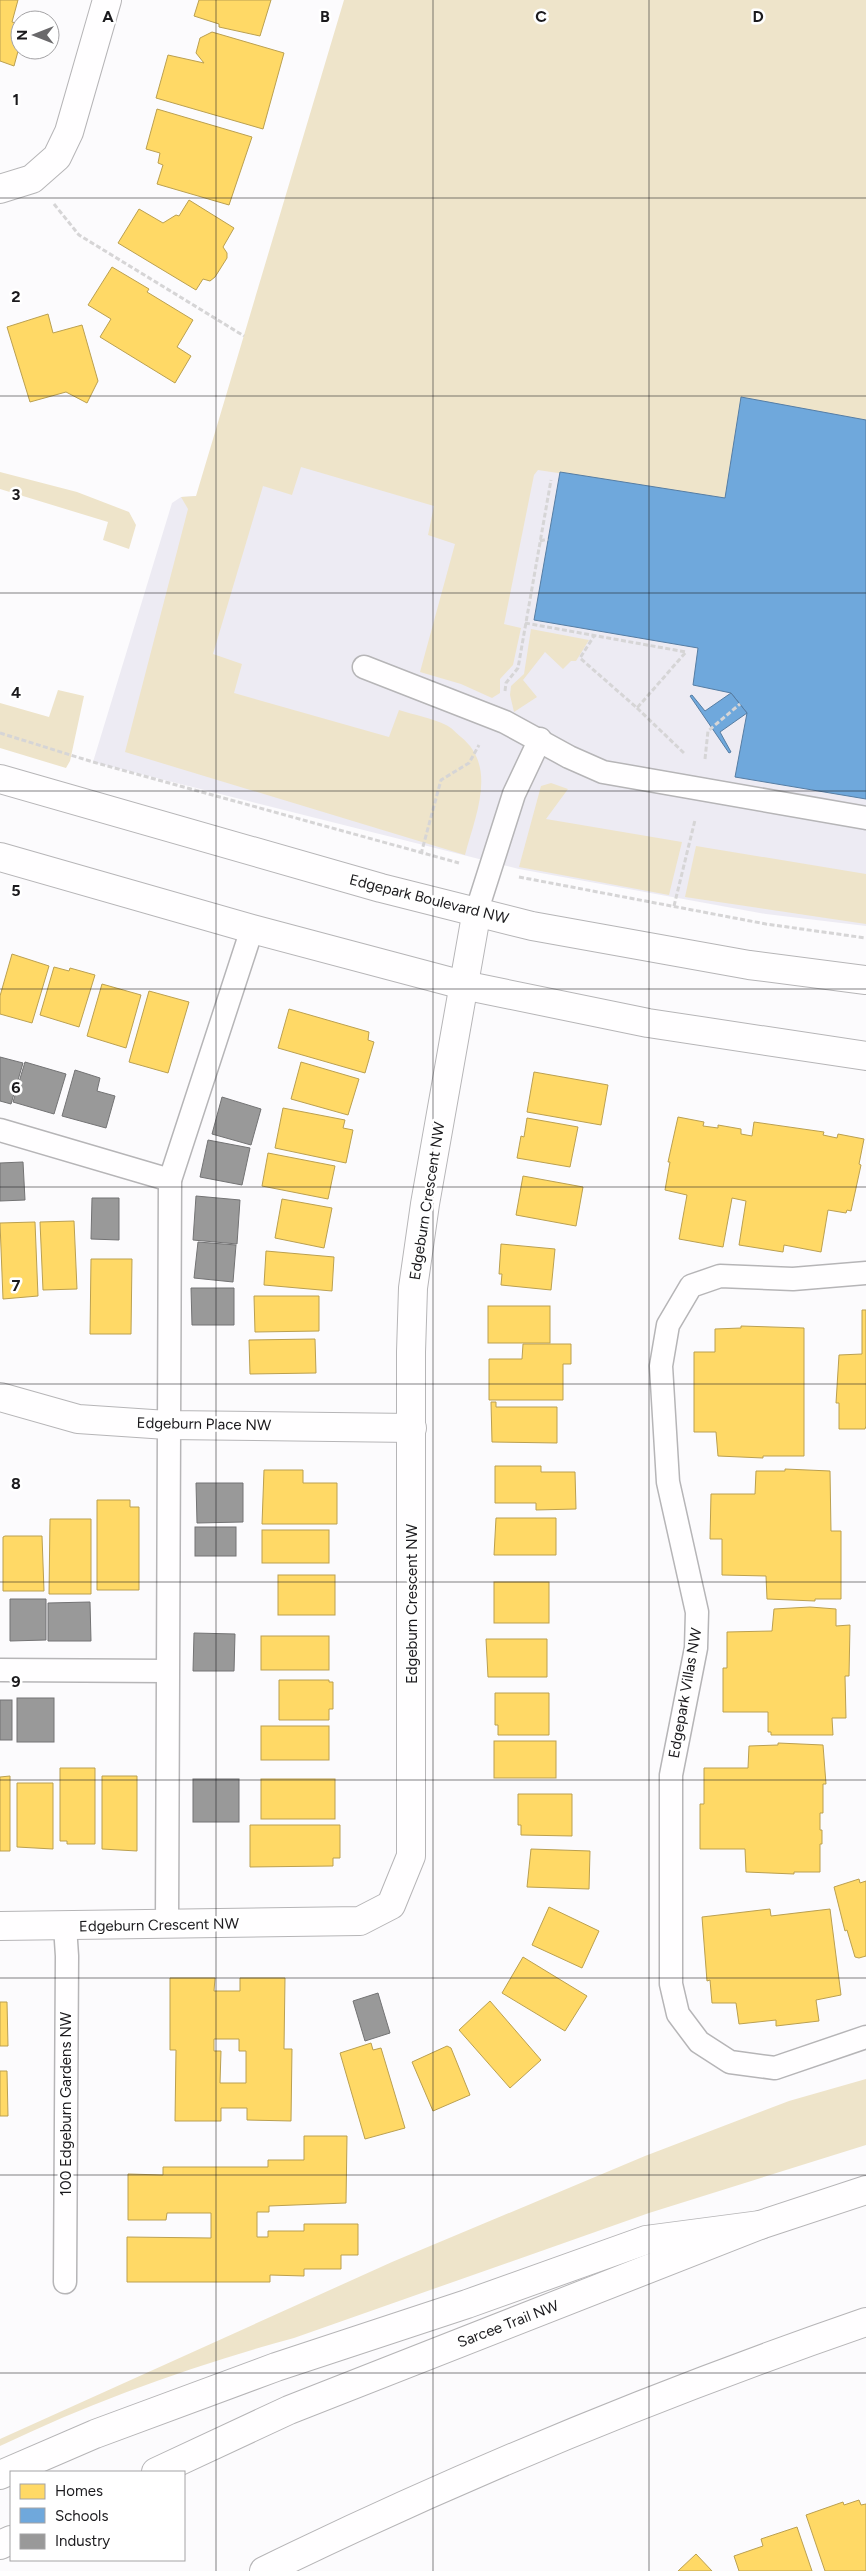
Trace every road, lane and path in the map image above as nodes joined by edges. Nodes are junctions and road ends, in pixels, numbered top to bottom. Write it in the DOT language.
graph roads {
  1 [pos="108,0"];
  2 [pos="32,179"];
  3 [pos="0,189"];
  4 [pos="244,336"];
  5 [pos="551,480"];
  6 [pos="548,539"];
  7 [pos="540,541"];
  8 [pos="525,623"];
  9 [pos="594,636"];
  10 [pos="364,667"];
  11 [pos="495,717"];
  12 [pos="0,733"];
  13 [pos="540,740"];
  14 [pos="0,779"];
  15 [pos="866,818"];
  16 [pos="422,854"];
  17 [pos="0,857"];
  18 [pos="490,871"];
  19 [pos="477,910"];
  20 [pos="252,930"];
  21 [pos="866,938"];
  22 [pos="866,980"];
  23 [pos="463,985"];
  24 [pos="866,1056"];
  25 [pos="0,1130"];
  26 [pos="170,1180"];
  27 [pos="866,1273"];
  28 [pos="0,1397"];
  29 [pos="167,1425"];
  30 [pos="412,1428"];
  31 [pos="0,1670"];
  32 [pos="167,1671"];
  33 [pos="167,1925"];
  34 [pos="0,1926"];
  35 [pos="65,1926"];
  36 [pos="866,2037"];
  37 [pos="866,2190"];
  38 [pos="760,2225"];
  39 [pos="65,2282"];
  40 [pos="866,2322"];
  41 [pos="158,2471"];
  42 [pos="0,2475"];
  43 [pos="264,2571"];
  1 -- 2 [label="street"];
  2 -- 3 [label="street"];
  2 -- 4 [label="path"];
  5 -- 7 [label="path"];
  6 -- 7 [label="path"];
  7 -- 8 [label="path"];
  8 -- 9 [label="path"];
  8 -- 11 [label="path"];
  9 -- 9 [label="path"];
  10 -- 11 [label="lane"];
  11 -- 13 [label="lane"];
  11 -- 16 [label="path"];
  12 -- 16 [label="path"];
  13 -- 15 [label="lane"];
  13 -- 18 [label="lane"];
  14 -- 19 [label="street, Edgepark Boulevard NW"];
  16 -- 18 [label="path"];
  17 -- 20 [label="street"];
  18 -- 19 [label="lane"];
  18 -- 21 [label="path"];
  19 -- 22 [label="street, Edgepark Boulevard NW"];
  19 -- 23 [label="street, Edgeburn Crescent NW"];
  20 -- 23 [label="street"];
  20 -- 26 [label="lane"];
  23 -- 24 [label="street"];
  23 -- 30 [label="street, Edgeburn Crescent NW"];
  25 -- 26 [label="lane"];
  26 -- 29 [label="lane"];
  27 -- 36 [label="lane, Edgepark Villas NW"];
  28 -- 29 [label="street, Edgeburn Place NW"];
  29 -- 30 [label="street, Edgeburn Place NW"];
  29 -- 32 [label="lane"];
  30 -- 33 [label="street, Edgeburn Crescent NW"];
  31 -- 32 [label="lane"];
  32 -- 33 [label="lane"];
  33 -- 35 [label="street, Edgeburn Crescent NW"];
  34 -- 35 [label="street, Edgeburn Crescent NW"];
  35 -- 39 [label="lane, 100 Edgeburn Gardens NW"];
  37 -- 38 [label="street, Sarcee Trail NW"];
  38 -- 41 [label="street, Sarcee Trail NW"];
  38 -- 42 [label="street"];
  40 -- 43 [label="street"];
}
